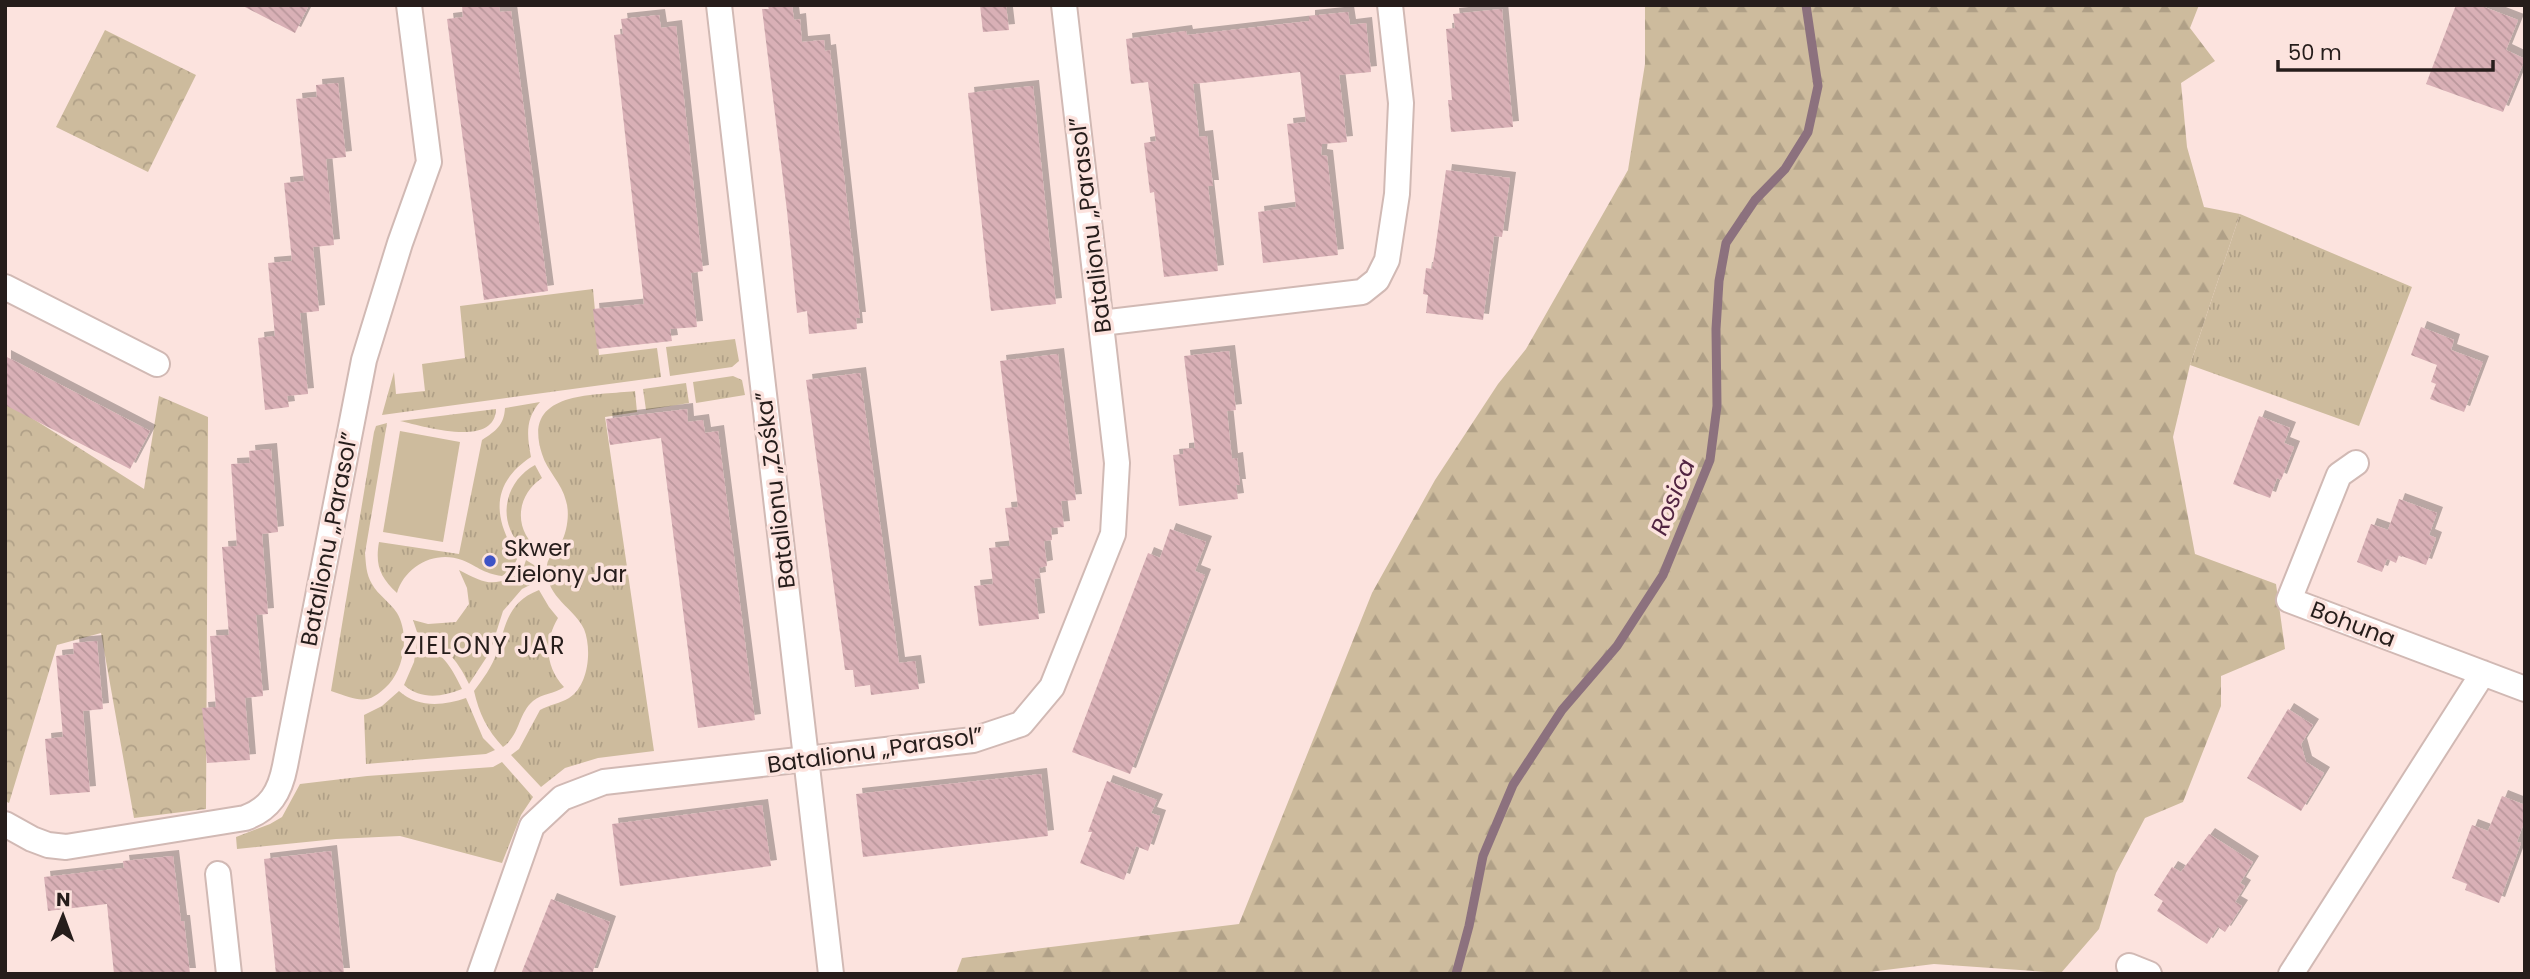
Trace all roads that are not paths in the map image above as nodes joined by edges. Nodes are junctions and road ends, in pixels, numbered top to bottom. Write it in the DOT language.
graph roads {
  1 [pos="409,5"];
  2 [pos="719,5"];
  3 [pos="1064,5"];
  4 [pos="1390,5"];
  5 [pos="5,287"];
  6 [pos="1101,323"];
  7 [pos="157,365"];
  8 [pos="2356,463"];
  9 [pos="2483,673"];
  10 [pos="2525,689"];
  11 [pos="806,761"];
  12 [pos="5,824"];
  13 [pos="218,874"];
  14 [pos="229,974"];
  15 [pos="480,974"];
  16 [pos="831,974"];
  17 [pos="2291,974"];
  1 -- 12 [label="street, Batalionu „Parasol”"];
  2 -- 11 [label="street, Batalionu „Zośka”"];
  3 -- 6 [label="street, Batalionu „Parasol”"];
  4 -- 6 [label="street"];
  5 -- 7 [label="street"];
  6 -- 11 [label="street, Batalionu „Parasol”"];
  8 -- 9 [label="street, Bohuna"];
  9 -- 10 [label="street, Bohuna"];
  9 -- 17 [label="street"];
  11 -- 15 [label="street, Batalionu „Parasol”"];
  11 -- 16 [label="street, Batalionu „Zośka”"];
  13 -- 14 [label="street"];
}
